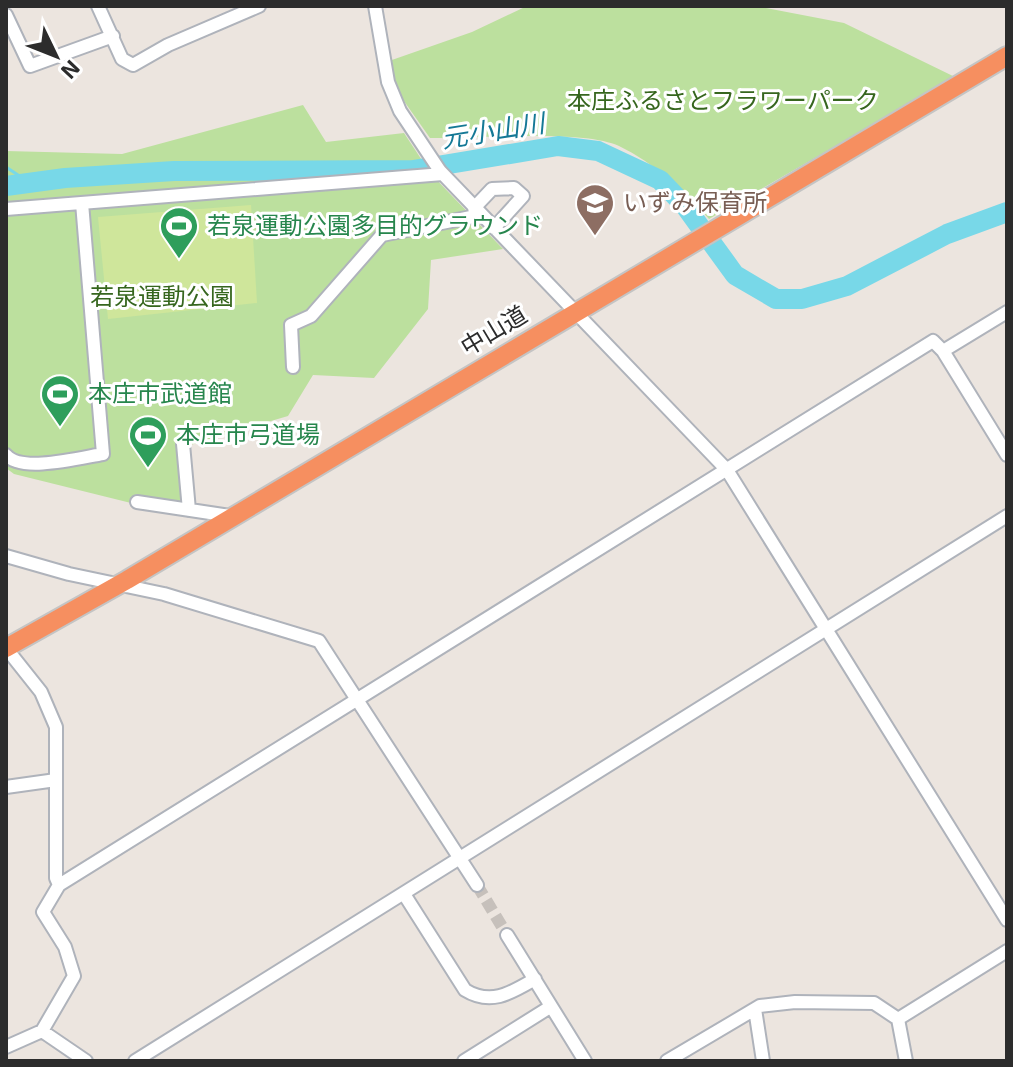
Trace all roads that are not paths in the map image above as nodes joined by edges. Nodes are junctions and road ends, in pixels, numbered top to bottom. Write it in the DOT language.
graph roads {
  1 [pos="98,6"];
  2 [pos="259,6"];
  3 [pos="375,6"];
  4 [pos="6,15"];
  5 [pos="113,36"];
  6 [pos="1007,56"];
  7 [pos="442,173"];
  8 [pos="82,203"];
  9 [pos="6,209"];
  10 [pos="477,212"];
  11 [pos="494,228"];
  12 [pos="577,310"];
  13 [pos="1007,312"];
  14 [pos="943,351"];
  15 [pos="293,367"];
  16 [pos="183,444"];
  17 [pos="6,455"];
  18 [pos="1007,455"];
  19 [pos="727,470"];
  20 [pos="137,502"];
  21 [pos="189,510"];
  22 [pos="230,516"];
  23 [pos="1007,516"];
  24 [pos="6,556"];
  25 [pos="122,583"];
  26 [pos="827,631"];
  27 [pos="6,648"];
  28 [pos="357,700"];
  29 [pos="56,780"];
  30 [pos="6,787"];
  31 [pos="460,859"];
  32 [pos="59,885"];
  33 [pos="477,885"];
  34 [pos="404,894"];
  35 [pos="1007,920"];
  36 [pos="507,935"];
  37 [pos="1007,951"];
  38 [pos="535,979"];
  39 [pos="550,1007"];
  40 [pos="755,1009"];
  41 [pos="898,1019"];
  42 [pos="42,1031"];
  43 [pos="6,1047"];
  44 [pos="86,1061"];
  45 [pos="135,1061"];
  46 [pos="464,1061"];
  47 [pos="585,1061"];
  48 [pos="667,1061"];
  49 [pos="763,1061"];
  50 [pos="906,1061"];
  1 -- 5 [label="street"];
  2 -- 5 [label="street"];
  3 -- 7 [label="street"];
  4 -- 5 [label="street"];
  6 -- 12 [label="highway, 中山道"];
  7 -- 8 [label="street"];
  7 -- 10 [label="street"];
  8 -- 9 [label="street"];
  8 -- 17 [label="street"];
  10 -- 11 [label="street"];
  10 -- 11 [label="street"];
  10 -- 15 [label="street"];
  11 -- 12 [label="street"];
  12 -- 19 [label="street"];
  12 -- 22 [label="highway, 中山道"];
  13 -- 14 [label="street"];
  14 -- 18 [label="street"];
  14 -- 19 [label="street"];
  16 -- 21 [label="street"];
  19 -- 26 [label="street"];
  19 -- 28 [label="street"];
  20 -- 21 [label="street"];
  21 -- 22 [label="street"];
  22 -- 25 [label="highway, 中山道"];
  23 -- 26 [label="street"];
  24 -- 25 [label="street"];
  25 -- 27 [label="highway, 中山道"];
  25 -- 28 [label="street"];
  26 -- 31 [label="street"];
  26 -- 35 [label="street"];
  27 -- 29 [label="street"];
  28 -- 31 [label="street"];
  28 -- 32 [label="street"];
  29 -- 30 [label="street"];
  29 -- 32 [label="street"];
  31 -- 33 [label="street"];
  31 -- 34 [label="street"];
  32 -- 42 [label="street"];
  34 -- 38 [label="street"];
  34 -- 45 [label="street"];
  36 -- 38 [label="street"];
  37 -- 41 [label="street"];
  38 -- 39 [label="street"];
  39 -- 46 [label="street"];
  39 -- 47 [label="street"];
  40 -- 41 [label="street"];
  40 -- 48 [label="street"];
  40 -- 49 [label="street"];
  41 -- 50 [label="street"];
  42 -- 43 [label="street"];
  42 -- 44 [label="street"];
}
